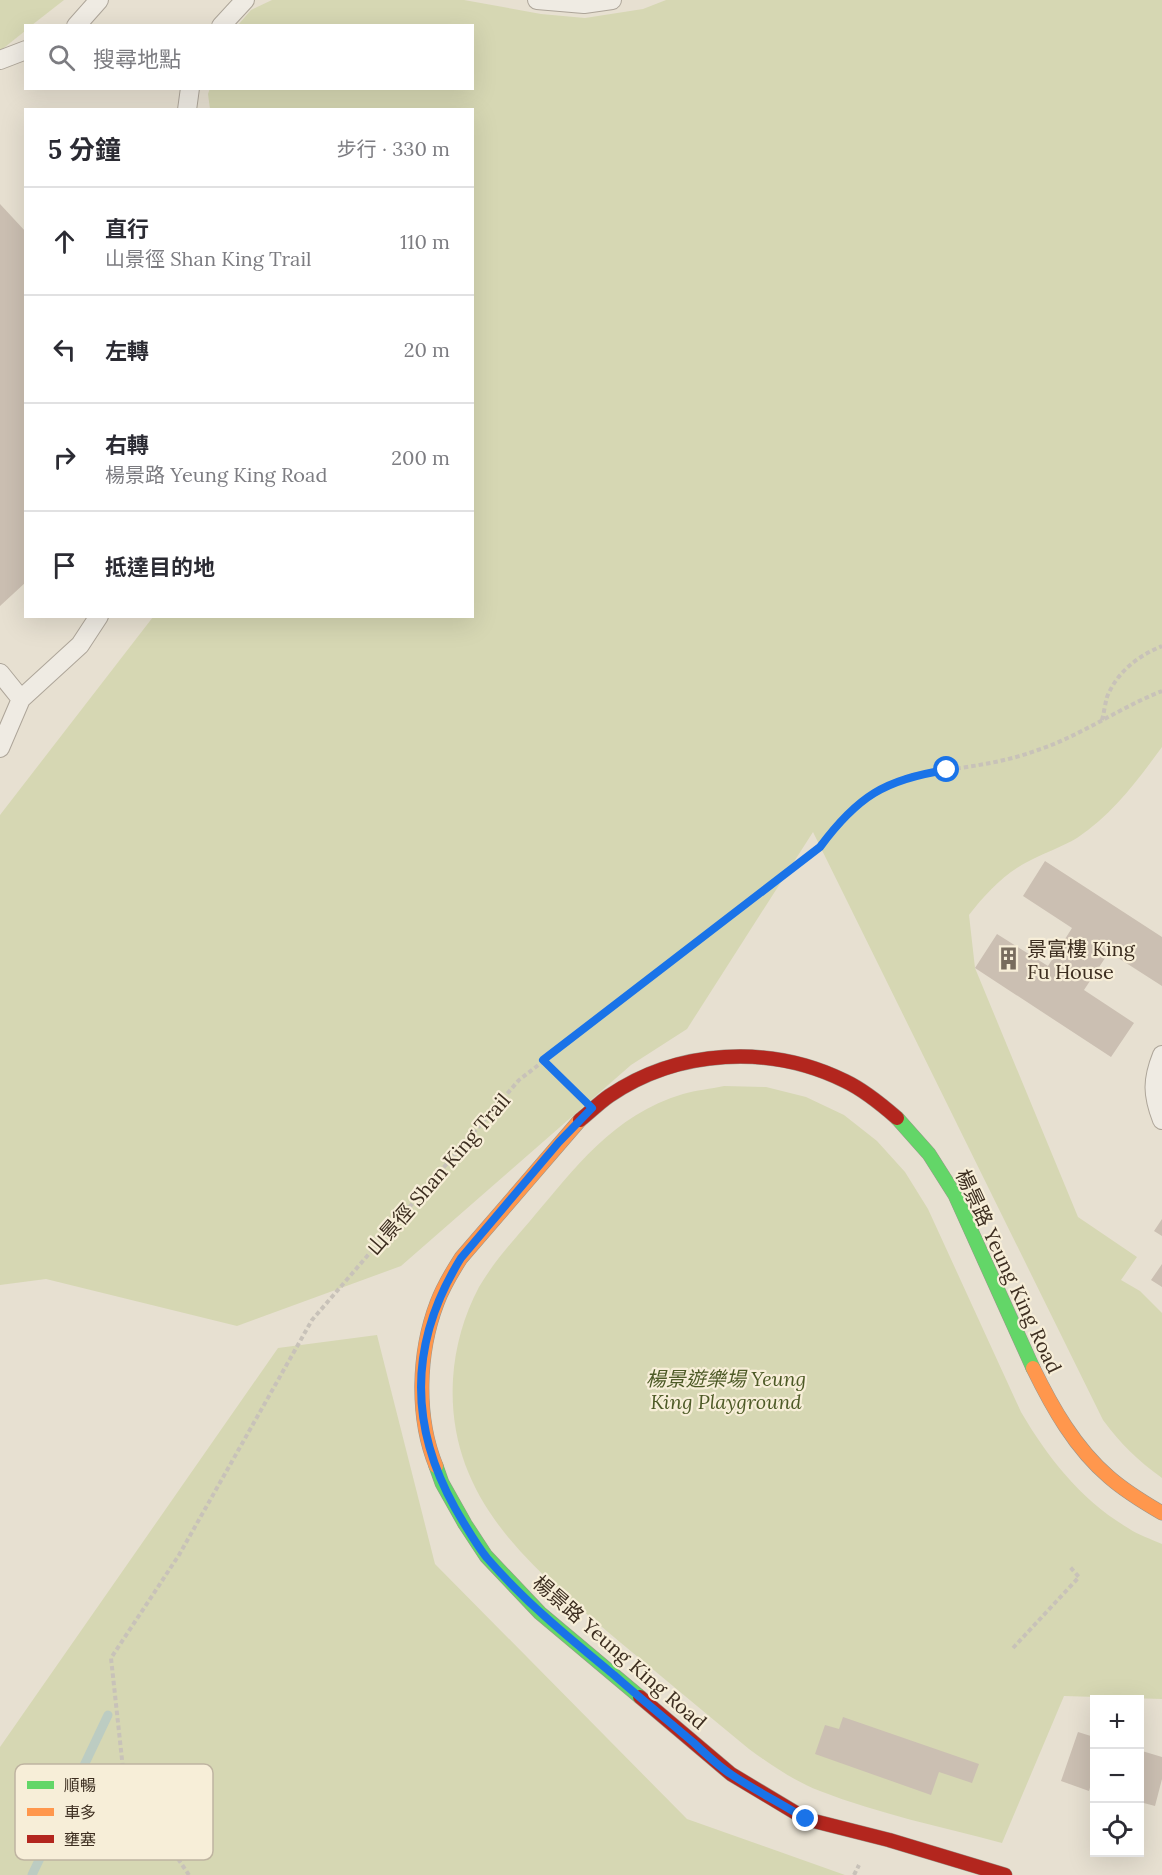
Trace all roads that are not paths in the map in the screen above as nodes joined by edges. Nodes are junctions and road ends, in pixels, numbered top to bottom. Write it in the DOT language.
graph roads {
  1 [pos="99,0"];
  2 [pos="245,0"];
  3 [pos="537,0"];
  4 [pos="612,0"];
  5 [pos="78,24"];
  6 [pos="222,24"];
  7 [pos="24,51"];
  8 [pos="0,60"];
  9 [pos="190,90"];
  10 [pos="187,108"];
  11 [pos="98,618"];
  12 [pos="0,673"];
  13 [pos="21,699"];
  14 [pos="0,748"];
  15 [pos="1162,1055"];
  16 [pos="1162,1120"];
  17 [pos="1162,1513"];
  18 [pos="1005,1875"];
  1 -- 5 [label="lane"];
  2 -- 6 [label="lane"];
  3 -- 4 [label="lane"];
  7 -- 8 [label="lane"];
  9 -- 10 [label="lane"];
  11 -- 13 [label="lane"];
  12 -- 13 [label="lane"];
  13 -- 14 [label="lane"];
  15 -- 16 [label="lane"];
  17 -- 18 [label="street, 楊景路 Yeung King Road"];
}
